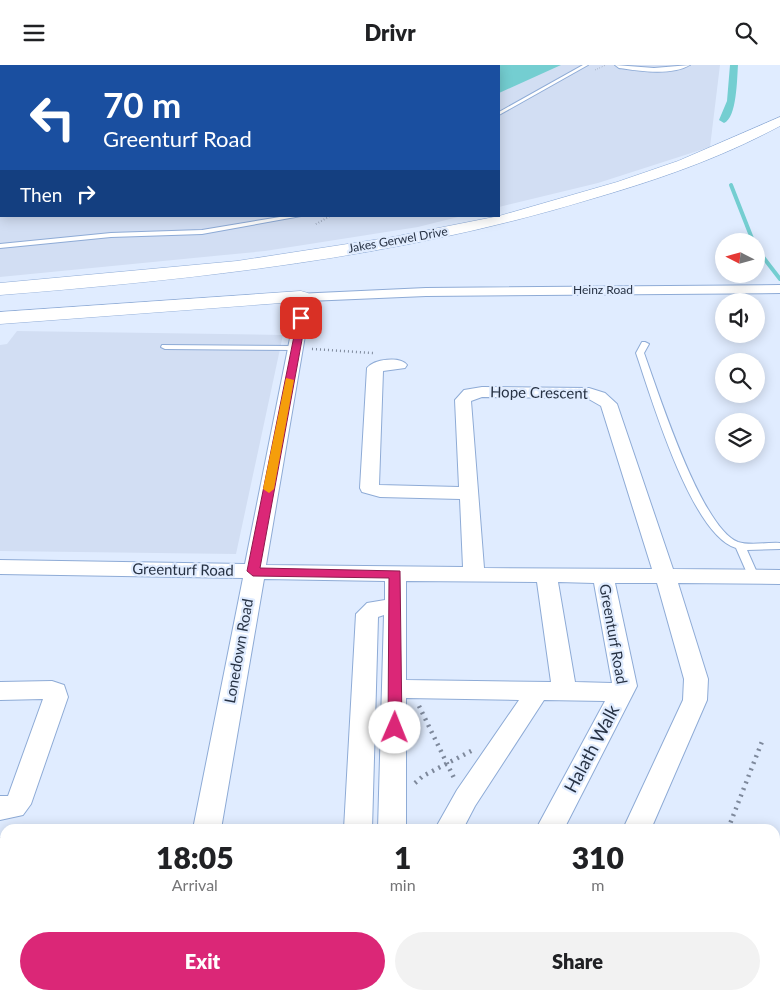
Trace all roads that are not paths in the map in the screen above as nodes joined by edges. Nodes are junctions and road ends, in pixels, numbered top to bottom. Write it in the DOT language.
graph roads {
  1 [pos="586,65"];
  2 [pos="617,65"];
  3 [pos="688,65"];
  4 [pos="500,113"];
  5 [pos="780,121"];
  6 [pos="780,137"];
  7 [pos="292,217"];
  8 [pos="0,246"];
  9 [pos="0,289"];
  10 [pos="773,289"];
  11 [pos="426,292"];
  12 [pos="343,295"];
  13 [pos="301,297"];
  14 [pos="0,302"];
  15 [pos="0,318"];
  16 [pos="301,318"];
  17 [pos="644,344"];
  18 [pos="166,347"];
  19 [pos="296,348"];
  20 [pos="399,365"];
  21 [pos="469,493"];
  22 [pos="740,545"];
  23 [pos="780,545"];
  24 [pos="0,567"];
  25 [pos="253,571"];
  26 [pos="396,574"];
  27 [pos="474,574"];
  28 [pos="546,575"];
  29 [pos="603,575"];
  30 [pos="665,576"];
  31 [pos="754,577"];
  32 [pos="780,577"];
  33 [pos="395,607"];
  34 [pos="407,689"];
  35 [pos="0,691"];
  36 [pos="537,692"];
  37 [pos="565,692"];
  38 [pos="623,693"];
  39 [pos="0,808"];
  40 [pos="208,824"];
  41 [pos="358,824"];
  42 [pos="392,824"];
  43 [pos="452,824"];
  44 [pos="553,824"];
  45 [pos="639,824"];
  1 -- 4 [label="lane"];
  2 -- 3 [label="lane"];
  5 -- 9 [label="highway, Jakes Gerwel Drive"];
  6 -- 14 [label="highway, Jakes Gerwel Drive"];
  7 -- 8 [label="lane"];
  10 -- 11 [label="street, Heinz Road"];
  11 -- 12 [label="street, Heinz Road"];
  11 -- 13 [label="street, Heinz Road"];
  12 -- 13 [label="street, Heinz Road"];
  12 -- 16 [label="street"];
  13 -- 15 [label="highway"];
  13 -- 16 [label="street, Lonedown Road"];
  16 -- 19 [label="street, Lonedown Road"];
  17 -- 22 [label="lane"];
  18 -- 19 [label="lane"];
  19 -- 25 [label="street, Lonedown Road"];
  20 -- 21 [label="street"];
  21 -- 27 [label="street, Hope Crescent"];
  21 -- 30 [label="street, Hope Crescent"];
  22 -- 23 [label="lane"];
  22 -- 31 [label="lane"];
  24 -- 25 [label="street, Greenturf Road"];
  25 -- 26 [label="street, Greenturf Road"];
  25 -- 40 [label="street, Lonedown Road"];
  26 -- 27 [label="street, Greenturf Road"];
  26 -- 33 [label="street"];
  27 -- 28 [label="street, Greenturf Road"];
  28 -- 29 [label="street, Greenturf Road"];
  28 -- 37 [label="street"];
  29 -- 30 [label="street, Greenturf Road"];
  29 -- 38 [label="street, Greenturf Road"];
  30 -- 31 [label="street, Greenturf Road"];
  30 -- 45 [label="street"];
  31 -- 32 [label="street, Greenturf Road"];
  33 -- 34 [label="street"];
  33 -- 41 [label="street"];
  34 -- 36 [label="street, Halath Walk"];
  34 -- 42 [label="street"];
  35 -- 39 [label="street"];
  36 -- 37 [label="street, Halath Walk"];
  36 -- 43 [label="street"];
  37 -- 38 [label="street, Halath Walk"];
  38 -- 44 [label="street, Halath Walk"];
}
